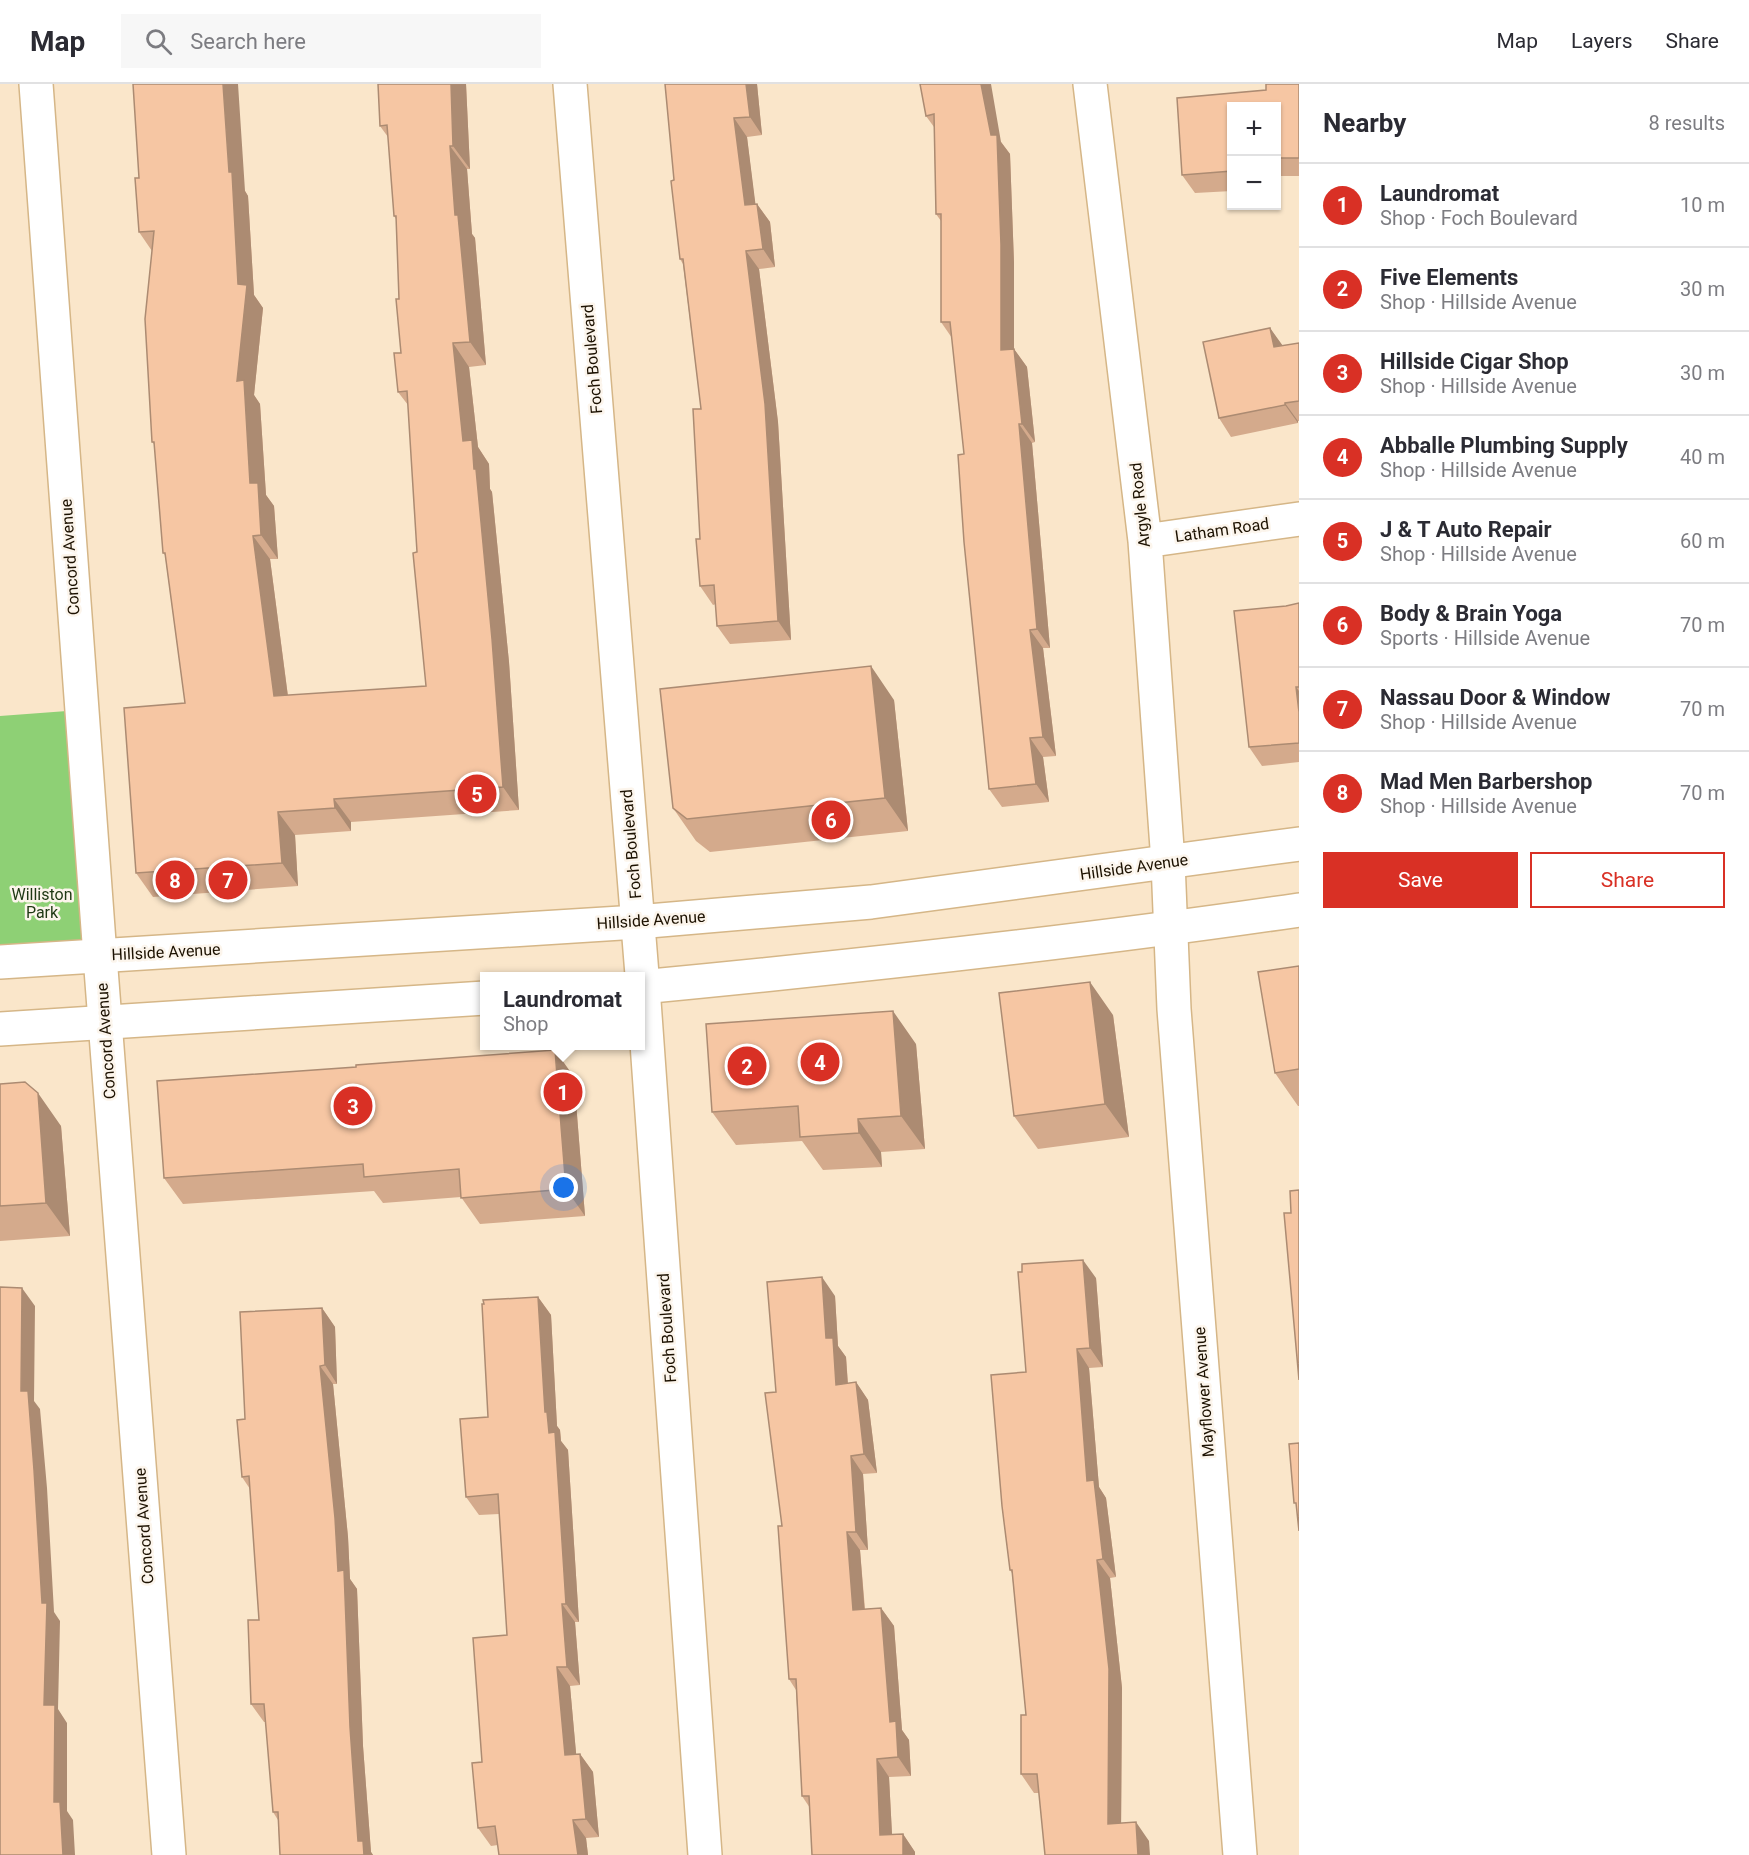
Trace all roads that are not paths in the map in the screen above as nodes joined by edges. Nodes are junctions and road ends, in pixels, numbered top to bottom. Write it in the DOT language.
graph roads {
  1 [pos="36,84"];
  2 [pos="570,84"];
  3 [pos="1090,84"];
  4 [pos="1299,519"];
  5 [pos="1145,541"];
  6 [pos="1299,844"];
  7 [pos="1168,862"];
  8 [pos="1299,910"];
  9 [pos="637,922"];
  10 [pos="1171,929"];
  11 [pos="100,956"];
  12 [pos="0,962"];
  13 [pos="641,972"];
  14 [pos="645,987"];
  15 [pos="480,998"];
  16 [pos="105,1023"];
  17 [pos="645,1028"];
  18 [pos="0,1029"];
  19 [pos="169,1855"];
  20 [pos="705,1855"];
  21 [pos="1240,1855"];
  1 -- 11 [label="street, Concord Avenue"];
  2 -- 9 [label="street, Foch Boulevard"];
  3 -- 5 [label="street, Argyle Road"];
  4 -- 5 [label="street, Latham Road"];
  5 -- 7 [label="street, Argyle Road"];
  6 -- 7 [label="street, Hillside Avenue"];
  7 -- 9 [label="street, Hillside Avenue"];
  7 -- 10 [label="street, Argyle Road"];
  8 -- 10 [label="street"];
  9 -- 11 [label="street, Hillside Avenue"];
  9 -- 13 [label="street, Foch Boulevard"];
  10 -- 14 [label="street"];
  10 -- 21 [label="street, Mayflower Avenue"];
  11 -- 12 [label="street, Hillside Avenue"];
  11 -- 16 [label="street, Concord Avenue"];
  15 -- 16 [label="street"];
  16 -- 18 [label="street"];
  16 -- 19 [label="street, Concord Avenue"];
  17 -- 20 [label="street, Foch Boulevard"];
}
